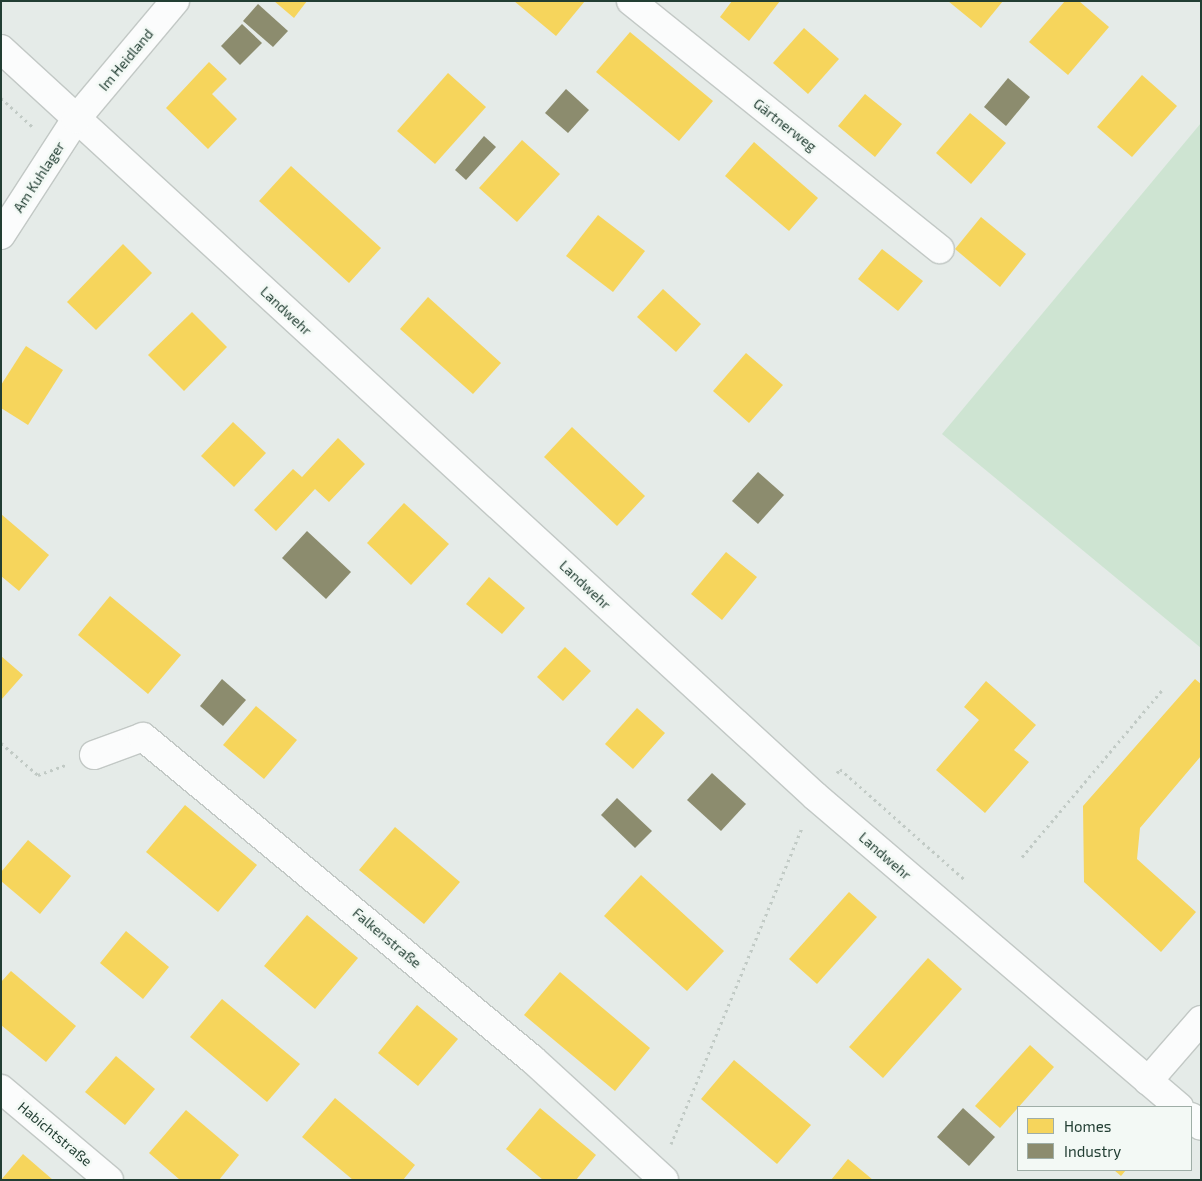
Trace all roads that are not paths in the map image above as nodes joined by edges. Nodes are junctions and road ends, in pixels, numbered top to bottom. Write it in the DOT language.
graph roads {
  1 [pos="176,1"];
  2 [pos="631,1"];
  3 [pos="1,49"];
  4 [pos="76,119"];
  5 [pos="1,235"];
  6 [pos="940,249"];
  7 [pos="94,755"];
  8 [pos="1201,1020"];
  9 [pos="1148,1081"];
  10 [pos="1,1089"];
  11 [pos="1178,1106"];
  12 [pos="661,1176"];
  13 [pos="109,1180"];
  1 -- 4 [label="street, Im Heidland"];
  2 -- 6 [label="street, Gärtnerweg"];
  3 -- 4 [label="street, Landwehr"];
  4 -- 5 [label="street, Am Kuhlager"];
  4 -- 9 [label="street, Landwehr"];
  7 -- 12 [label="street, Falkenstraße"];
  8 -- 9 [label="street"];
  9 -- 11 [label="street, Landwehr"];
  10 -- 13 [label="street, Habichtstraße"];
}
